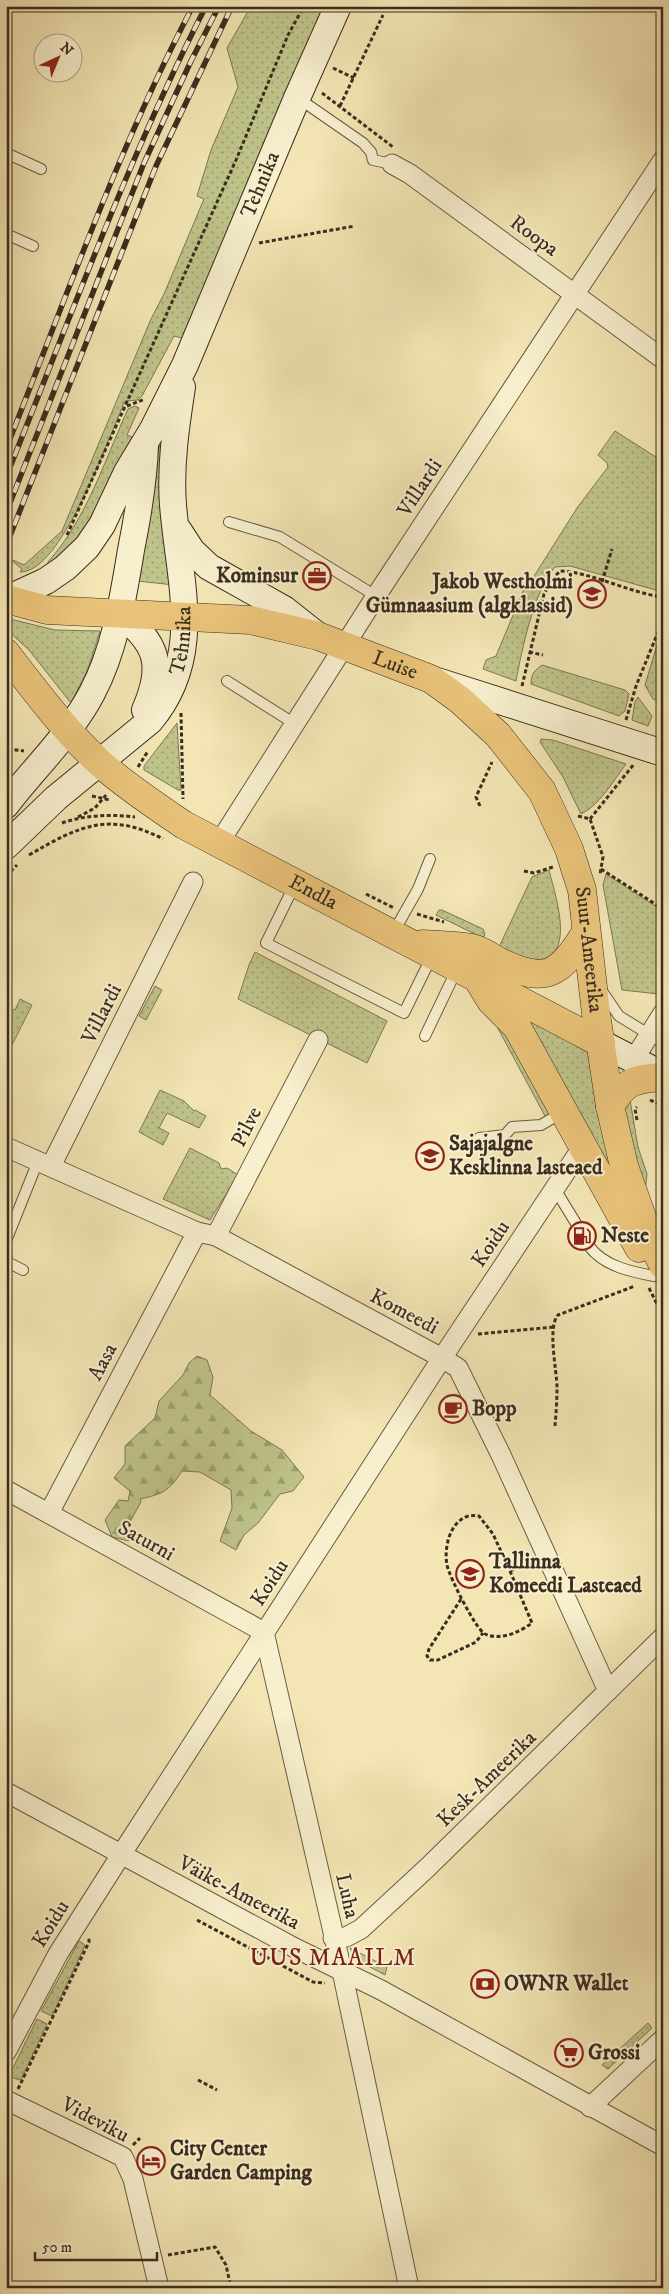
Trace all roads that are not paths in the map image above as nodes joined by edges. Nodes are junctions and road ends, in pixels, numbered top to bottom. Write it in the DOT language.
graph roads {
  1 [pos="338,6"];
  2 [pos="297,98"];
  3 [pos="6,153"];
  4 [pos="663,160"];
  5 [pos="392,164"];
  6 [pos="41,169"];
  7 [pos="6,234"];
  8 [pos="33,246"];
  9 [pos="576,294"];
  10 [pos="663,359"];
  11 [pos="185,364"];
  12 [pos="145,442"];
  13 [pos="229,522"];
  14 [pos="176,526"];
  15 [pos="376,596"];
  16 [pos="6,599"];
  17 [pos="119,613"];
  18 [pos="186,617"];
  19 [pos="318,636"];
  20 [pos="344,646"];
  21 [pos="6,653"];
  22 [pos="431,679"];
  23 [pos="227,681"];
  24 [pos="295,724"];
  25 [pos="68,730"];
  26 [pos="125,742"];
  27 [pos="663,753"];
  28 [pos="100,762"];
  29 [pos="6,805"];
  30 [pos="219,843"];
  31 [pos="16,856"];
  32 [pos="430,859"];
  33 [pos="193,882"];
  34 [pos="296,883"];
  35 [pos="586,932"];
  36 [pos="400,938"];
  37 [pos="433,955"];
  38 [pos="591,970"];
  39 [pos="467,973"];
  40 [pos="663,1013"];
  41 [pos="425,1036"];
  42 [pos="656,1039"];
  43 [pos="318,1040"];
  44 [pos="601,1043"];
  45 [pos="634,1060"];
  46 [pos="663,1076"];
  47 [pos="610,1106"];
  48 [pos="564,1111"];
  49 [pos="479,1138"];
  50 [pos="583,1146"];
  51 [pos="6,1147"];
  52 [pos="44,1163"];
  53 [pos="555,1189"];
  54 [pos="577,1225"];
  55 [pos="197,1232"];
  56 [pos="216,1236"];
  57 [pos="6,1241"];
  58 [pos="589,1246"];
  59 [pos="6,1249"];
  60 [pos="23,1270"];
  61 [pos="654,1278"];
  62 [pos="442,1358"];
  63 [pos="6,1490"];
  64 [pos="49,1512"];
  65 [pos="264,1632"];
  66 [pos="663,1637"];
  67 [pos="608,1691"];
  68 [pos="6,1792"];
  69 [pos="120,1856"];
  70 [pos="333,1938"];
  71 [pos="336,1977"];
  72 [pos="663,2039"];
  73 [pos="6,2052"];
  74 [pos="9,2102"];
  75 [pos="590,2107"];
  76 [pos="663,2146"];
  77 [pos="159,2288"];
  78 [pos="409,2288"];
  1 -- 2 [label="main road, Tehnika"];
  2 -- 5 [label="lane, Roopa"];
  2 -- 11 [label="main road, Tehnika"];
  3 -- 6 [label="lane"];
  4 -- 9 [label="street, Villardi"];
  5 -- 9 [label="street, Roopa"];
  7 -- 8 [label="lane"];
  9 -- 10 [label="street, Roopa"];
  9 -- 15 [label="street, Villardi"];
  11 -- 12 [label="main road, Tehnika"];
  11 -- 14 [label="main road, Tehnika"];
  12 -- 16 [label="main road"];
  12 -- 17 [label="main road, Tehnika"];
  13 -- 15 [label="lane"];
  14 -- 18 [label="main road, Tehnika"];
  14 -- 19 [label="main road"];
  15 -- 20 [label="street, Villardi"];
  16 -- 17 [label="main road"];
  17 -- 18 [label="main road, Luise"];
  17 -- 25 [label="main road, Tehnika"];
  17 -- 26 [label="main road"];
  18 -- 19 [label="main road, Luise"];
  18 -- 26 [label="main road, Tehnika"];
  19 -- 20 [label="main road, Luise"];
  20 -- 22 [label="main road, Luise"];
  20 -- 24 [label="street, Villardi"];
  21 -- 25 [label="main road, Endla"];
  22 -- 27 [label="main road, Luise"];
  22 -- 35 [label="main road, Suur-Ameerika"];
  23 -- 24 [label="lane"];
  24 -- 30 [label="street, Villardi"];
  25 -- 28 [label="main road, Endla"];
  25 -- 29 [label="main road, Tehnika"];
  26 -- 28 [label="main road, Tehnika"];
  28 -- 30 [label="main road, Endla"];
  28 -- 31 [label="main road, Tehnika"];
  30 -- 34 [label="main road, Endla"];
  32 -- 36 [label="lane"];
  33 -- 52 [label="street, Villardi"];
  34 -- 36 [label="main road, Endla"];
  34 -- 37 [label="lane"];
  35 -- 36 [label="main road"];
  35 -- 38 [label="main road, Suur-Ameerika"];
  36 -- 37 [label="main road, Endla"];
  37 -- 39 [label="main road, Endla"];
  38 -- 42 [label="lane"];
  38 -- 44 [label="main road, Suur-Ameerika"];
  39 -- 41 [label="lane"];
  39 -- 44 [label="main road, Endla"];
  39 -- 48 [label="main road"];
  40 -- 42 [label="street"];
  42 -- 45 [label="street"];
  43 -- 56 [label="street, Pilve"];
  44 -- 45 [label="main road, Endla"];
  44 -- 47 [label="main road, Suur-Ameerika"];
  45 -- 46 [label="main road, Endla"];
  46 -- 47 [label="main road"];
  47 -- 61 [label="main road, Suur-Ameerika"];
  48 -- 49 [label="lane"];
  48 -- 50 [label="main road"];
  50 -- 53 [label="street, Koidu"];
  50 -- 61 [label="main road"];
  51 -- 52 [label="street, Komeedi"];
  52 -- 55 [label="street, Komeedi"];
  52 -- 57 [label="lane"];
  53 -- 54 [label="lane"];
  53 -- 62 [label="street, Koidu"];
  55 -- 56 [label="street, Komeedi"];
  55 -- 64 [label="street, Aasa"];
  56 -- 62 [label="street, Komeedi"];
  58 -- 61 [label="lane"];
  59 -- 60 [label="lane"];
  62 -- 65 [label="street, Koidu"];
  62 -- 67 [label="street, Komeedi"];
  63 -- 64 [label="street, Saturni"];
  64 -- 65 [label="street, Saturni"];
  65 -- 69 [label="street, Koidu"];
  65 -- 70 [label="street, Luha"];
  66 -- 67 [label="street, Kesk-Ameerika"];
  67 -- 70 [label="street, Kesk-Ameerika"];
  68 -- 69 [label="street, Väike-Ameerika"];
  69 -- 71 [label="street, Väike-Ameerika"];
  69 -- 73 [label="street, Koidu"];
  70 -- 71 [label="street, Luha"];
  71 -- 75 [label="street, Väike-Ameerika"];
  71 -- 78 [label="street, Luha"];
  72 -- 75 [label="street"];
  74 -- 77 [label="street, Videviku"];
  75 -- 76 [label="street, Väike-Ameerika"];
}
